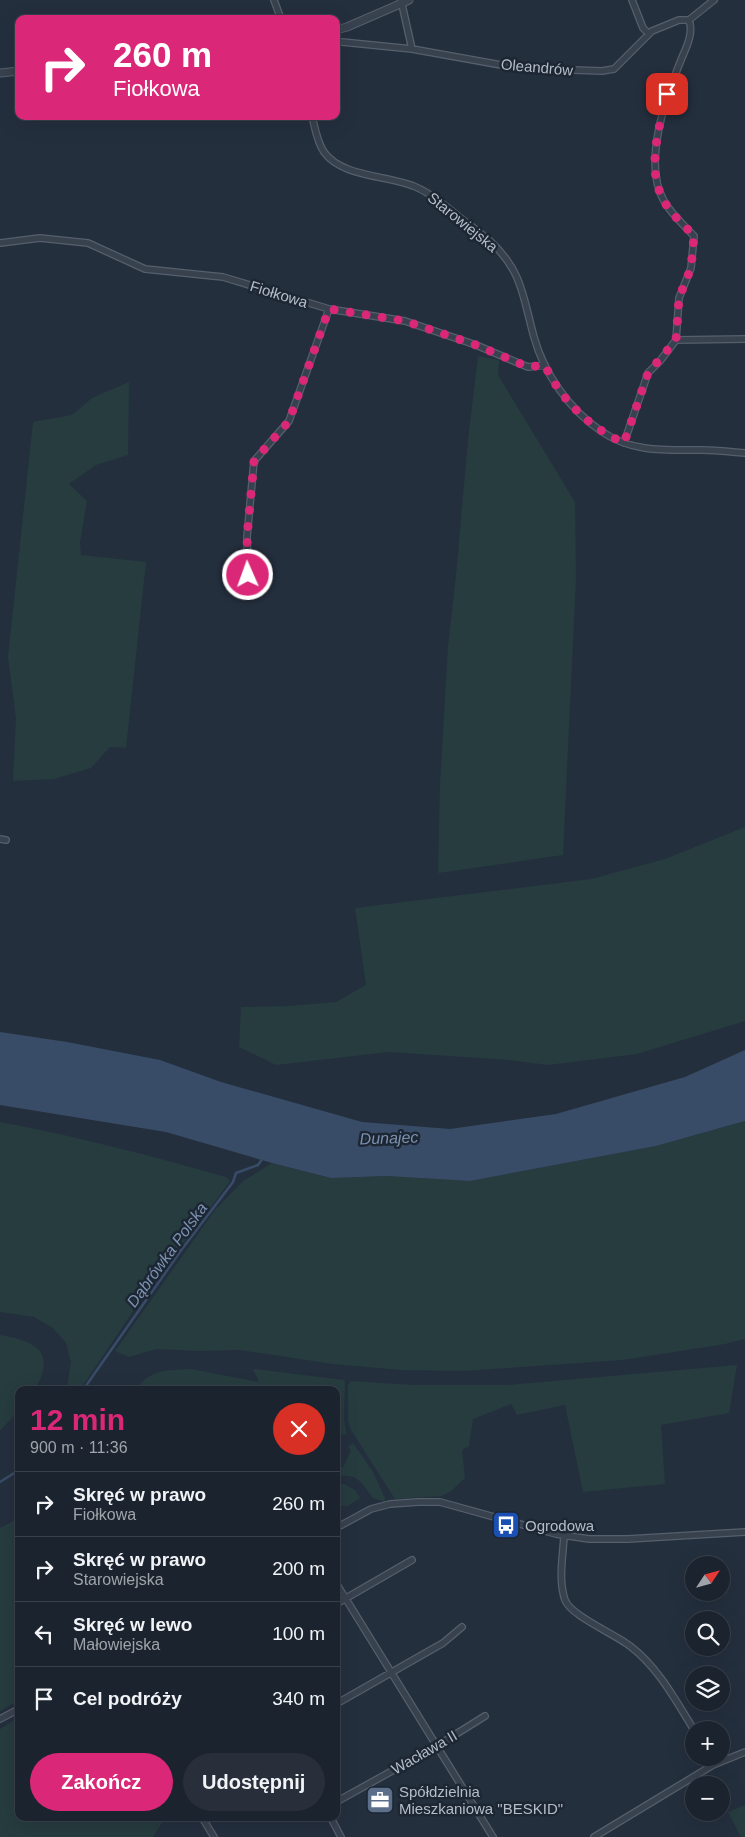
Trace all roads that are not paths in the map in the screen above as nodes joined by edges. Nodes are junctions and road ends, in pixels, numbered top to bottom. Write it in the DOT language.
graph roads {
  1 [pos="274,0"];
  2 [pos="632,0"];
  3 [pos="714,0"];
  4 [pos="404,1"];
  5 [pos="280,15"];
  6 [pos="689,20"];
  7 [pos="340,29"];
  8 [pos="649,34"];
  9 [pos="342,42"];
  10 [pos="412,49"];
  11 [pos="15,71"];
  12 [pos="0,73"];
  13 [pos="313,120"];
  14 [pos="0,243"];
  15 [pos="329,309"];
  16 [pos="745,339"];
  17 [pos="676,340"];
  18 [pos="545,365"];
  19 [pos="624,443"];
  20 [pos="745,453"];
  21 [pos="248,575"];
  22 [pos="340,1526"];
  23 [pos="745,1532"];
  24 [pos="564,1536"];
  25 [pos="412,1560"];
  26 [pos="340,1589"];
  27 [pos="346,1598"];
  28 [pos="340,1602"];
  29 [pos="462,1627"];
  30 [pos="391,1672"];
  31 [pos="340,1702"];
  32 [pos="15,1711"];
  33 [pos="485,1716"];
  34 [pos="0,1720"];
  35 [pos="688,1721"];
  36 [pos="437,1746"];
  37 [pos="745,1752"];
  38 [pos="730,1758"];
  39 [pos="711,1766"];
  40 [pos="340,1800"];
  41 [pos="204,1821"];
  42 [pos="333,1821"];
  43 [pos="214,1837"];
  44 [pos="341,1837"];
  45 [pos="493,1837"];
  46 [pos="594,1837"];
  1 -- 5 [label="street"];
  2 -- 8 [label="street"];
  3 -- 6 [label="street"];
  4 -- 7 [label="street"];
  4 -- 10 [label="street"];
  6 -- 8 [label="street, Oleandrów"];
  6 -- 17 [label="street"];
  8 -- 10 [label="street, Oleandrów"];
  9 -- 10 [label="street, Oleandrów"];
  11 -- 12 [label="street"];
  13 -- 18 [label="street, Starowiejska"];
  14 -- 15 [label="street, Fiołkowa"];
  15 -- 18 [label="street, Fiołkowa"];
  15 -- 21 [label="street"];
  16 -- 17 [label="street"];
  17 -- 19 [label="street"];
  18 -- 19 [label="street, Starowiejska"];
  19 -- 20 [label="street, Starowiejska"];
  22 -- 24 [label="street"];
  23 -- 24 [label="street"];
  24 -- 35 [label="street"];
  25 -- 27 [label="street"];
  26 -- 27 [label="street"];
  27 -- 28 [label="street"];
  27 -- 30 [label="street"];
  29 -- 30 [label="street"];
  30 -- 31 [label="street"];
  30 -- 36 [label="street"];
  32 -- 34 [label="street"];
  33 -- 36 [label="street, Wacława II"];
  36 -- 40 [label="street, Wacława II"];
  36 -- 45 [label="street"];
  37 -- 38 [label="street"];
  39 -- 46 [label="street"];
  41 -- 43 [label="street"];
  42 -- 44 [label="street"];
}
